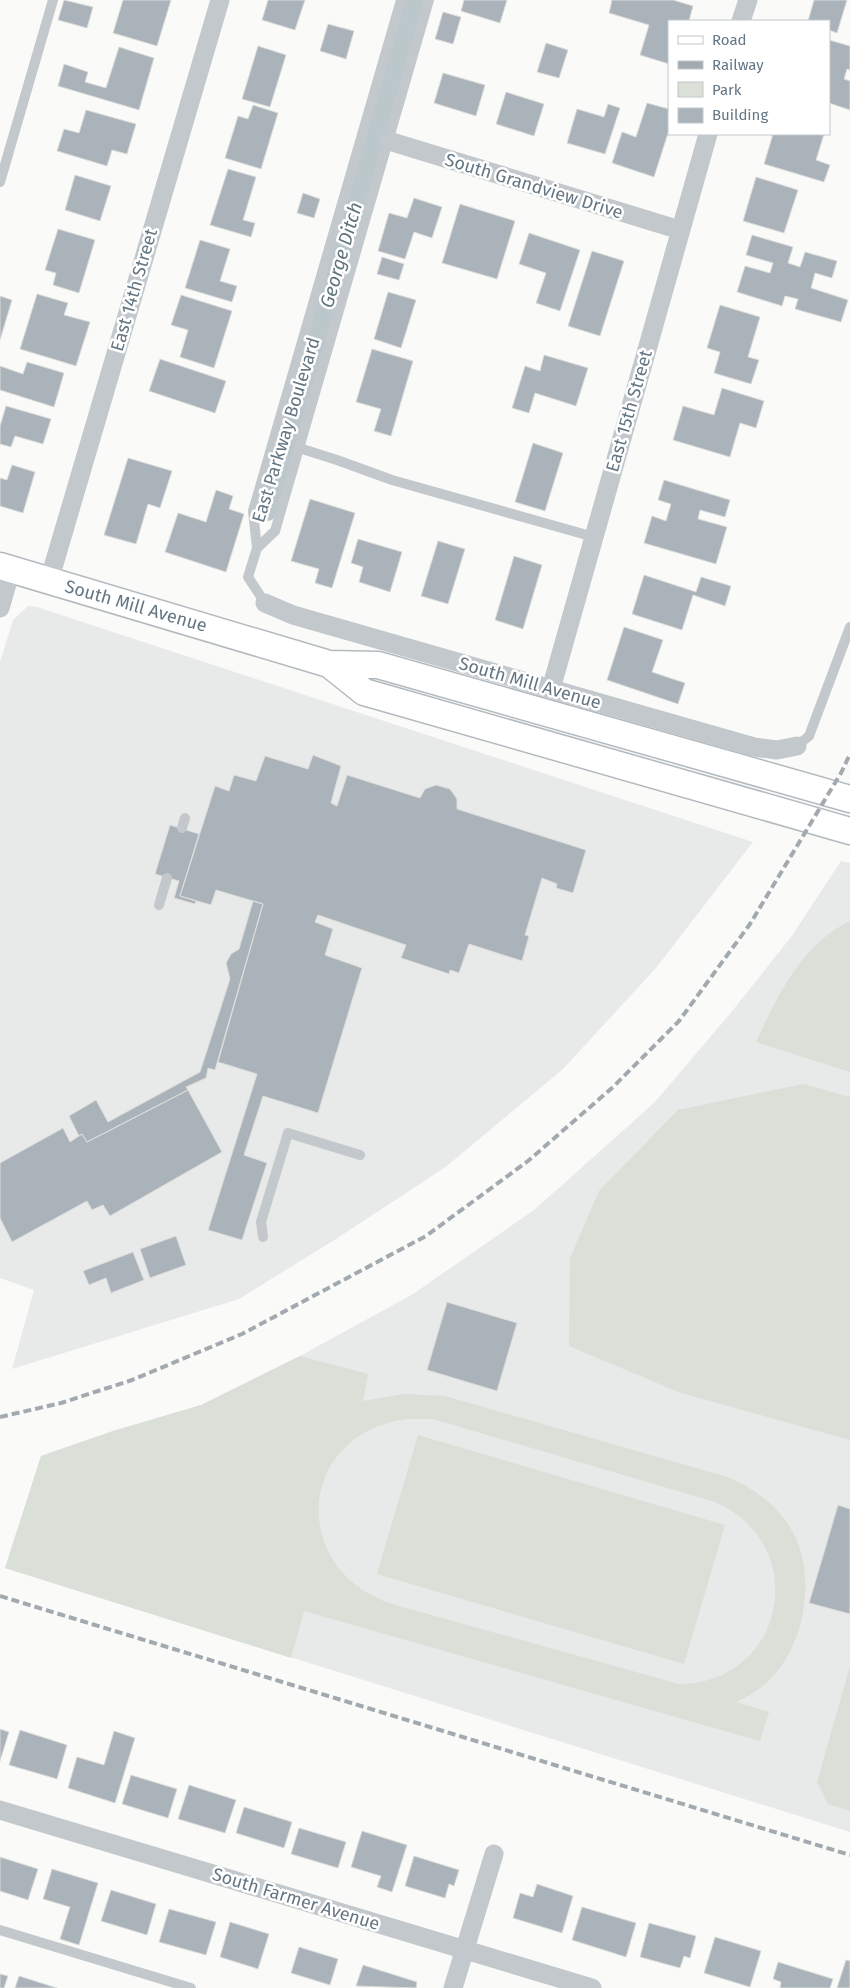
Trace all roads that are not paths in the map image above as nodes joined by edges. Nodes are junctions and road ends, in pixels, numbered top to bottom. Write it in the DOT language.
graph roads {
  1 [pos="53,0"];
  2 [pos="220,0"];
  3 [pos="401,0"];
  4 [pos="429,0"];
  5 [pos="748,0"];
  6 [pos="741,20"];
  7 [pos="708,135"];
  8 [pos="389,141"];
  9 [pos="0,182"];
  10 [pos="680,230"];
  11 [pos="299,448"];
  12 [pos="594,537"];
  13 [pos="257,548"];
  14 [pos="6,568"];
  15 [pos="50,581"];
  16 [pos="265,603"];
  17 [pos="0,608"];
  18 [pos="850,627"];
  19 [pos="329,664"];
  20 [pos="551,689"];
  21 [pos="797,746"];
  22 [pos="850,799"];
  23 [pos="850,831"];
  24 [pos="167,878"];
  25 [pos="159,905"];
  26 [pos="360,1155"];
  27 [pos="263,1237"];
  28 [pos="0,1810"];
  29 [pos="494,1854"];
  30 [pos="0,1930"];
  31 [pos="464,1950"];
  32 [pos="585,1987"];
  33 [pos="191,1988"];
  34 [pos="453,1988"];
  1 -- 9 [label="lane"];
  2 -- 15 [label="street, East 14th Street"];
  3 -- 13 [label="lane, East Parkway Boulevard"];
  4 -- 8 [label="lane, East Parkway Boulevard"];
  5 -- 6 [label="street"];
  7 -- 10 [label="street, East 15th Street"];
  8 -- 10 [label="street, South Grandview Drive"];
  8 -- 11 [label="lane, East Parkway Boulevard"];
  10 -- 12 [label="street, East 15th Street"];
  11 -- 12 [label="lane"];
  11 -- 13 [label="lane, East Parkway Boulevard"];
  12 -- 20 [label="street, East 15th Street"];
  13 -- 16 [label="lane, East Parkway Boulevard"];
  14 -- 15 [label="main road, South Mill Avenue"];
  14 -- 17 [label="street"];
  15 -- 19 [label="main road, South Mill Avenue"];
  16 -- 20 [label="street, South Mill Avenue"];
  18 -- 21 [label="lane"];
  19 -- 22 [label="main road, South Mill Avenue"];
  19 -- 23 [label="main road, South Mill Avenue"];
  20 -- 21 [label="street, South Mill Avenue"];
  24 -- 25 [label="lane"];
  26 -- 27 [label="lane"];
  28 -- 31 [label="street, South Farmer Avenue"];
  29 -- 31 [label="street"];
  30 -- 33 [label="lane"];
  31 -- 32 [label="street, South Farmer Avenue"];
  31 -- 34 [label="street"];
}
